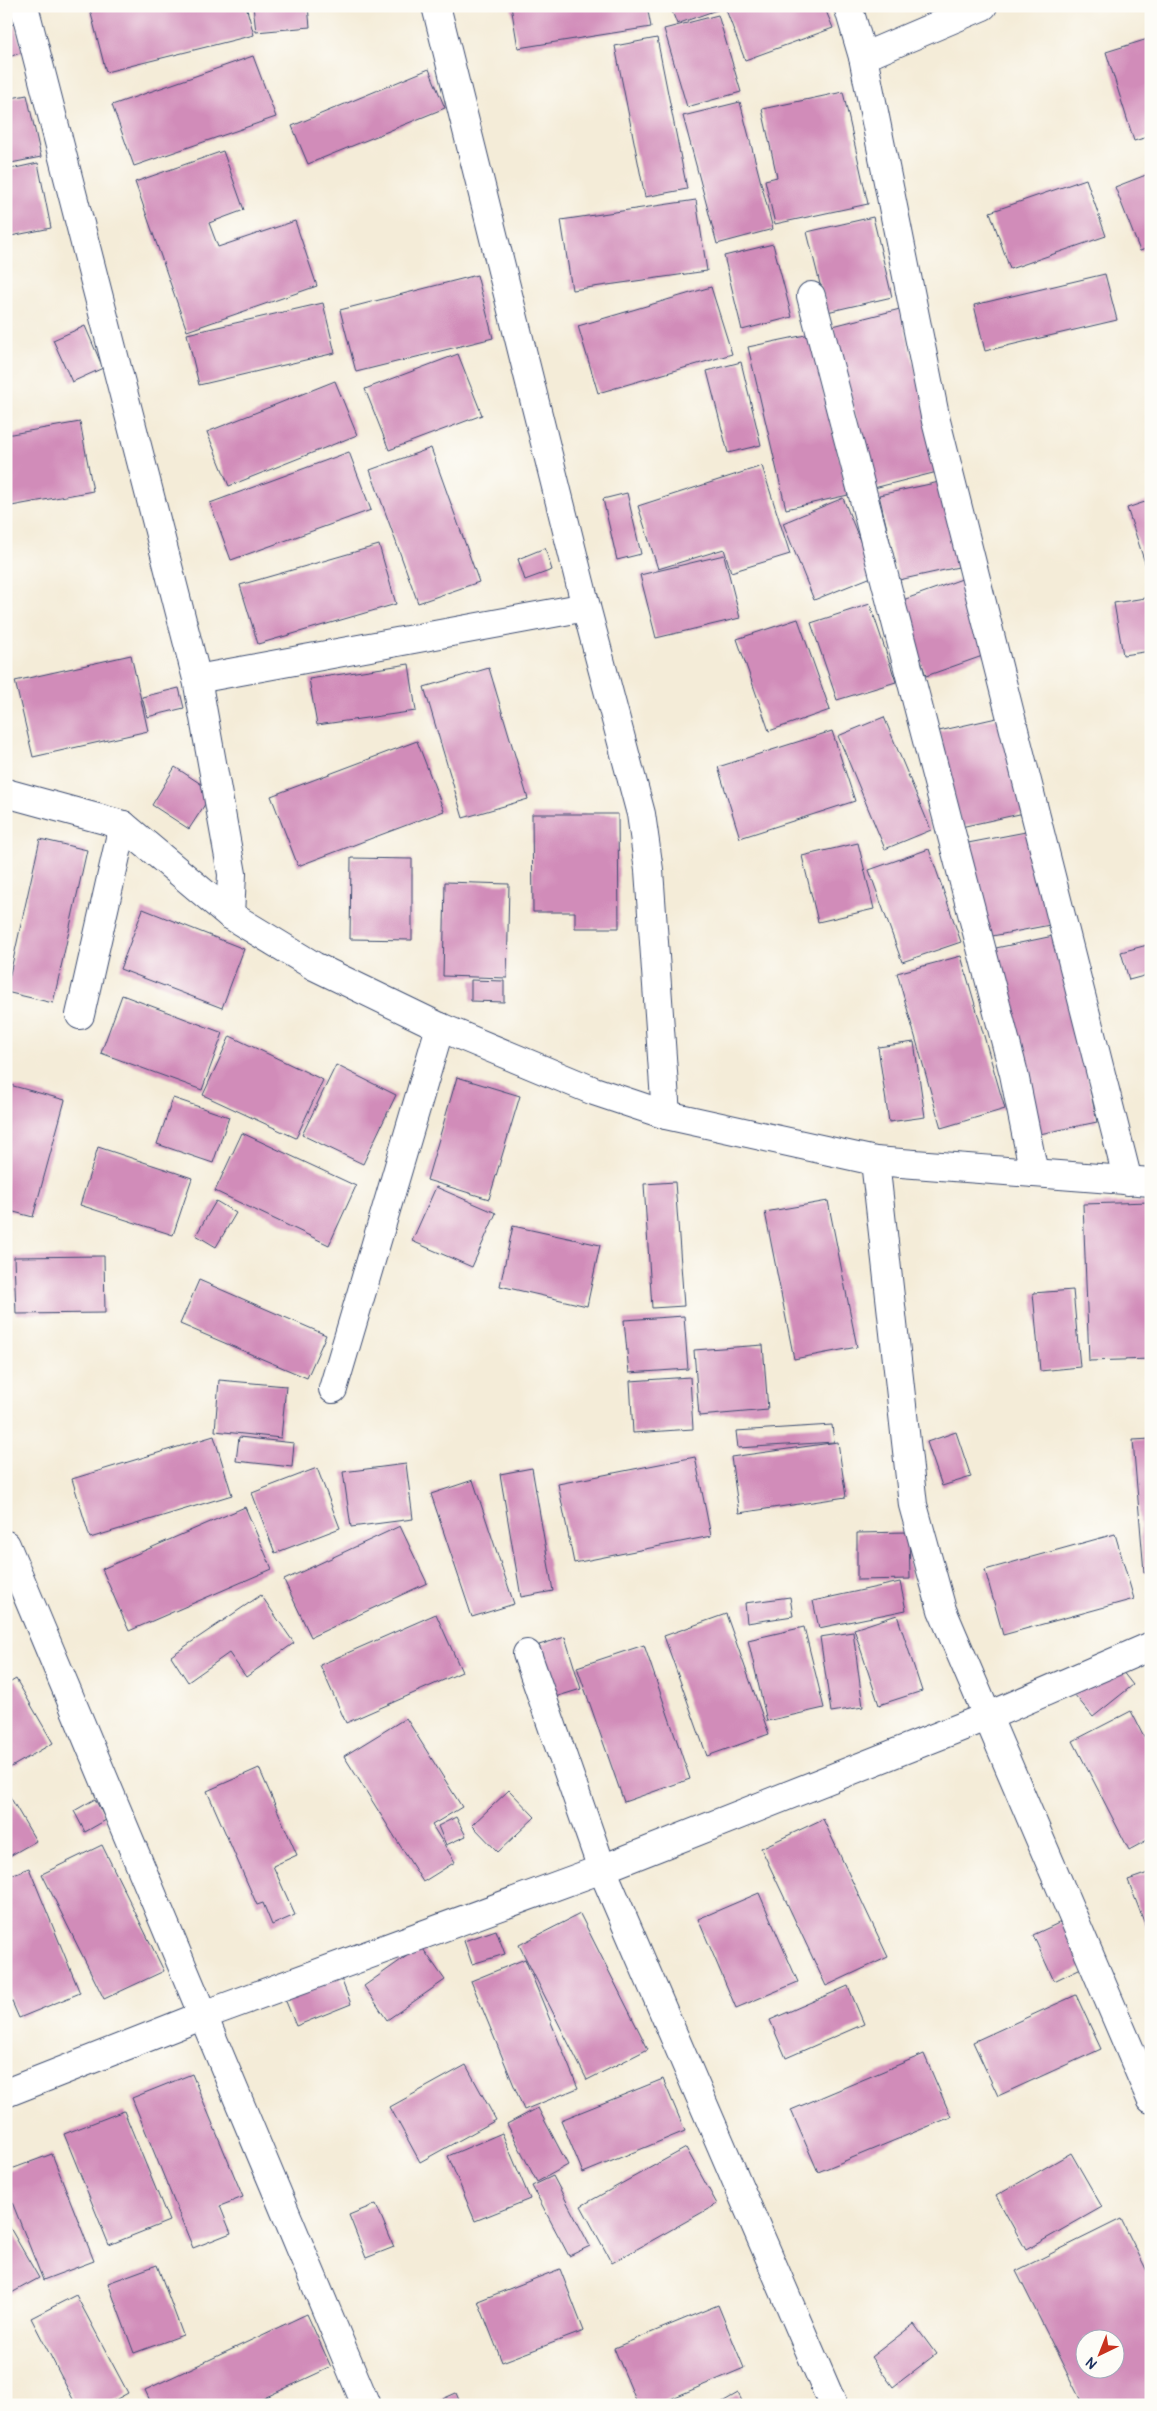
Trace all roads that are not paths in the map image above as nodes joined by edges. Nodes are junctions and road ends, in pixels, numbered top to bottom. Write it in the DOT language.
graph roads {
  1 [pos="24,6"];
  2 [pos="436,6"];
  3 [pos="848,6"];
  4 [pos="983,6"];
  5 [pos="863,57"];
  6 [pos="811,296"];
  7 [pos="586,607"];
  8 [pos="197,678"];
  9 [pos="6,793"];
  10 [pos="123,825"];
  11 [pos="230,915"];
  12 [pos="80,1014"];
  13 [pos="440,1027"];
  14 [pos="666,1115"];
  15 [pos="875,1161"];
  16 [pos="1034,1173"];
  17 [pos="1140,1182"];
  18 [pos="333,1389"];
  19 [pos="6,1545"];
  20 [pos="1151,1646"];
  21 [pos="528,1654"];
  22 [pos="989,1716"];
  23 [pos="602,1869"];
  24 [pos="204,2015"];
  25 [pos="6,2093"];
  26 [pos="1151,2099"];
  27 [pos="366,2405"];
  28 [pos="833,2405"];
  1 -- 8 [label="street"];
  2 -- 7 [label="street"];
  3 -- 5 [label="street"];
  4 -- 5 [label="street"];
  5 -- 17 [label="street"];
  6 -- 16 [label="street"];
  7 -- 8 [label="street"];
  7 -- 14 [label="street"];
  8 -- 11 [label="street"];
  9 -- 10 [label="street"];
  10 -- 11 [label="street"];
  10 -- 12 [label="street"];
  11 -- 13 [label="street"];
  13 -- 14 [label="street"];
  13 -- 18 [label="street"];
  14 -- 15 [label="street"];
  15 -- 16 [label="street"];
  15 -- 22 [label="street"];
  16 -- 17 [label="street"];
  19 -- 24 [label="street"];
  20 -- 22 [label="street"];
  21 -- 23 [label="street"];
  22 -- 23 [label="street"];
  22 -- 26 [label="street"];
  23 -- 24 [label="street"];
  23 -- 28 [label="street"];
  24 -- 25 [label="street"];
  24 -- 27 [label="street"];
}
